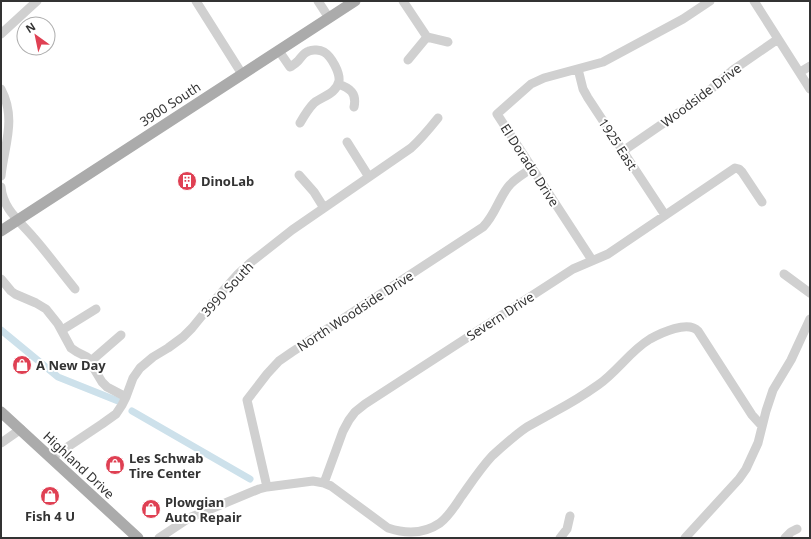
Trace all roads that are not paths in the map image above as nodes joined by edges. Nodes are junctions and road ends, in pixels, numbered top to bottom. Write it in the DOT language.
graph roads {
  1 [pos="37,1"];
  2 [pos="196,1"];
  3 [pos="318,1"];
  4 [pos="355,1"];
  5 [pos="403,1"];
  6 [pos="710,1"];
  7 [pos="754,1"];
  8 [pos="329,18"];
  9 [pos="1,34"];
  10 [pos="427,37"];
  11 [pos="778,39"];
  12 [pos="448,42"];
  13 [pos="279,50"];
  14 [pos="408,60"];
  15 [pos="810,66"];
  16 [pos="578,69"];
  17 [pos="800,72"];
  18 [pos="242,74"];
  19 [pos="338,84"];
  20 [pos="810,89"];
  21 [pos="1,90"];
  22 [pos="354,107"];
  23 [pos="438,118"];
  24 [pos="300,123"];
  25 [pos="347,142"];
  26 [pos="623,151"];
  27 [pos="532,168"];
  28 [pos="299,175"];
  29 [pos="1,176"];
  30 [pos="369,177"];
  31 [pos="1,187"];
  32 [pos="762,202"];
  33 [pos="324,208"];
  34 [pos="665,215"];
  35 [pos="17,220"];
  36 [pos="1,230"];
  37 [pos="592,260"];
  38 [pos="784,274"];
  39 [pos="1,279"];
  40 [pos="74,288"];
  41 [pos="810,293"];
  42 [pos="96,309"];
  43 [pos="810,319"];
  44 [pos="62,330"];
  45 [pos="122,335"];
  46 [pos="91,361"];
  47 [pos="126,397"];
  48 [pos="1,412"];
  49 [pos="762,426"];
  50 [pos="21,430"];
  51 [pos="1,443"];
  52 [pos="51,458"];
  53 [pos="324,483"];
  54 [pos="267,487"];
  55 [pos="570,516"];
  56 [pos="797,529"];
  57 [pos="688,537"];
  58 [pos="138,538"];
  59 [pos="159,538"];
  60 [pos="560,538"];
  61 [pos="786,538"];
  1 -- 9 [label="street"];
  2 -- 18 [label="street"];
  3 -- 8 [label="street"];
  4 -- 8 [label="main road, 3900 South"];
  5 -- 10 [label="street"];
  6 -- 16 [label="street, El Dorado Drive"];
  7 -- 11 [label="street"];
  8 -- 13 [label="main road, 3900 South"];
  10 -- 12 [label="street"];
  10 -- 14 [label="street"];
  11 -- 17 [label="street"];
  11 -- 26 [label="street, Woodside Drive"];
  13 -- 18 [label="main road, 3900 South"];
  13 -- 19 [label="street"];
  15 -- 17 [label="street"];
  16 -- 26 [label="street, 1925 East"];
  16 -- 27 [label="street, El Dorado Drive"];
  17 -- 20 [label="street"];
  18 -- 35 [label="main road, 3900 South"];
  19 -- 22 [label="street"];
  19 -- 24 [label="street"];
  21 -- 29 [label="street"];
  23 -- 30 [label="street, 3990 South"];
  25 -- 30 [label="street"];
  26 -- 34 [label="street, 1925 East"];
  27 -- 37 [label="street, El Dorado Drive"];
  27 -- 54 [label="street, North Woodside Drive"];
  28 -- 33 [label="street"];
  30 -- 33 [label="street, 3990 South"];
  31 -- 35 [label="street"];
  32 -- 34 [label="street, Severn Drive"];
  33 -- 47 [label="street, 3990 South"];
  34 -- 37 [label="street, Severn Drive"];
  35 -- 36 [label="main road, 3900 South"];
  35 -- 40 [label="street"];
  37 -- 53 [label="street, Severn Drive"];
  38 -- 41 [label="street"];
  39 -- 44 [label="street"];
  42 -- 44 [label="street"];
  43 -- 49 [label="street"];
  44 -- 46 [label="street"];
  45 -- 46 [label="street"];
  46 -- 47 [label="street"];
  47 -- 52 [label="street, 3990 South"];
  48 -- 50 [label="main road, Highland Drive"];
  49 -- 53 [label="street"];
  49 -- 57 [label="street"];
  50 -- 51 [label="street"];
  50 -- 52 [label="main road, Highland Drive"];
  52 -- 58 [label="main road, Highland Drive"];
  53 -- 54 [label="street"];
  54 -- 59 [label="street"];
  55 -- 60 [label="street"];
  56 -- 61 [label="street"];
}
